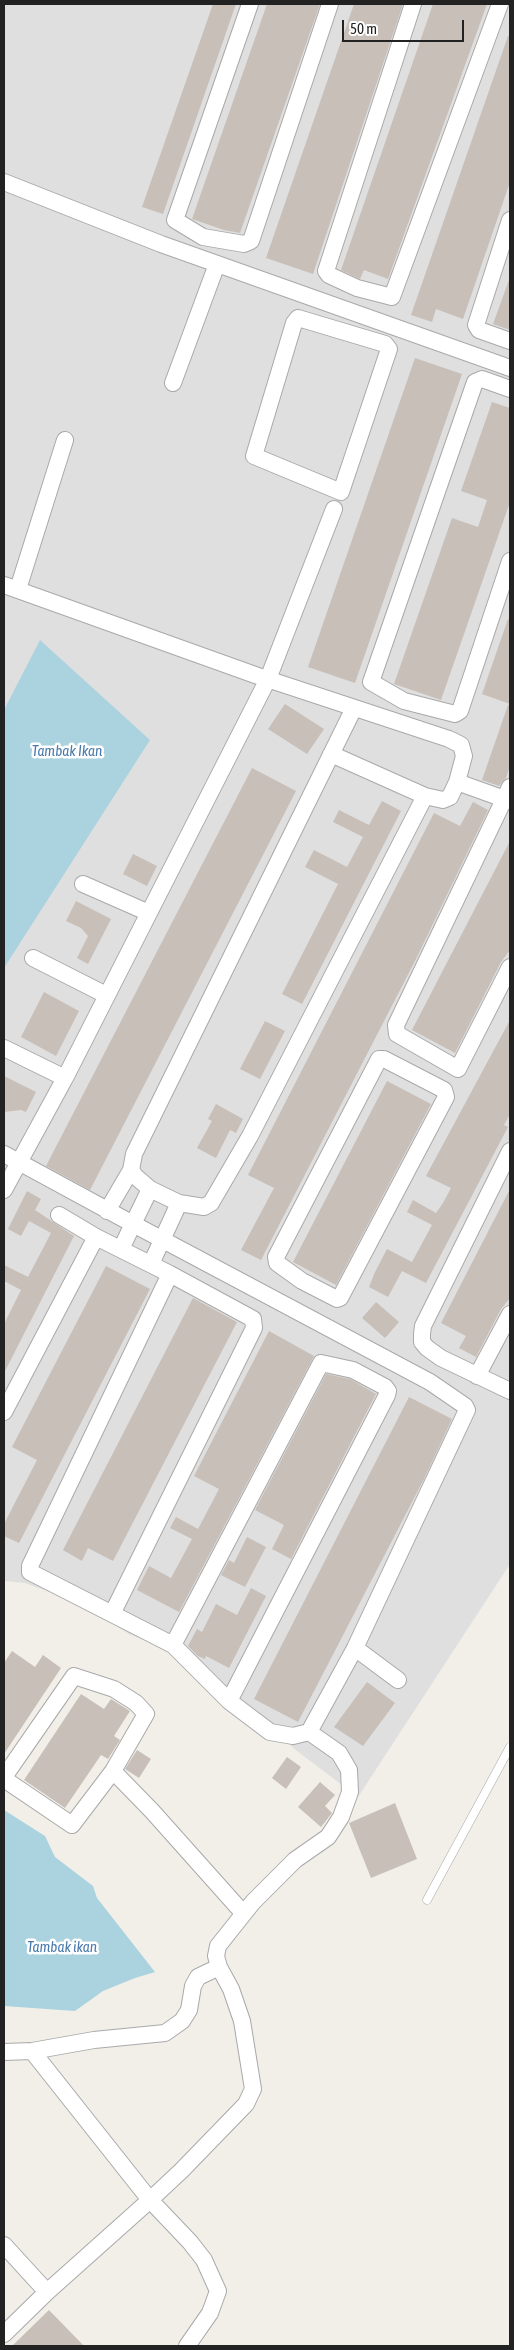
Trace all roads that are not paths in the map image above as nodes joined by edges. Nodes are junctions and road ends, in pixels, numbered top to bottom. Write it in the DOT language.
graph roads {
  1 [pos="250,4"];
  2 [pos="330,4"];
  3 [pos="413,4"];
  4 [pos="500,4"];
  5 [pos="4,182"];
  6 [pos="510,220"];
  7 [pos="203,237"];
  8 [pos="196,256"];
  9 [pos="217,264"];
  10 [pos="357,288"];
  11 [pos="348,311"];
  12 [pos="343,331"];
  13 [pos="509,340"];
  14 [pos="504,367"];
  15 [pos="173,383"];
  16 [pos="510,389"];
  17 [pos="65,440"];
  18 [pos="334,509"];
  19 [pos="510,561"];
  20 [pos="11,587"];
  21 [pos="268,679"];
  22 [pos="404,701"];
  23 [pos="354,708"];
  24 [pos="397,722"];
  25 [pos="331,754"];
  26 [pos="457,782"];
  27 [pos="425,796"];
  28 [pos="509,796"];
  29 [pos="83,884"];
  30 [pos="149,913"];
  31 [pos="33,958"];
  32 [pos="510,967"];
  33 [pos="106,995"];
  34 [pos="4,1048"];
  35 [pos="65,1078"];
  36 [pos="510,1152"];
  37 [pos="4,1154"];
  38 [pos="20,1161"];
  39 [pos="131,1170"];
  40 [pos="150,1189"];
  41 [pos="4,1190"];
  42 [pos="179,1204"];
  43 [pos="107,1211"];
  44 [pos="59,1215"];
  45 [pos="133,1224"];
  46 [pos="96,1237"];
  47 [pos="162,1241"];
  48 [pos="121,1249"];
  49 [pos="151,1264"];
  50 [pos="170,1274"];
  51 [pos="302,1281"];
  52 [pos="288,1305"];
  53 [pos="510,1314"];
  54 [pos="363,1347"];
  55 [pos="441,1358"];
  56 [pos="353,1370"];
  57 [pos="478,1376"];
  58 [pos="430,1382"];
  59 [pos="510,1391"];
  60 [pos="4,1412"];
  61 [pos="113,1612"];
  62 [pos="173,1645"];
  63 [pos="355,1648"];
  64 [pos="398,1680"];
  65 [pos="229,1700"];
  66 [pos="309,1732"];
  67 [pos="510,1747"];
  68 [pos="112,1771"];
  69 [pos="4,1778"];
  70 [pos="426,1900"];
  71 [pos="243,1913"];
  72 [pos="218,1967"];
  73 [pos="32,2051"];
  74 [pos="4,2052"];
  75 [pos="150,2200"];
  76 [pos="4,2245"];
  77 [pos="47,2292"];
  78 [pos="4,2334"];
  79 [pos="187,2346"];
  1 -- 7 [label="street"];
  2 -- 7 [label="street"];
  3 -- 10 [label="street"];
  4 -- 10 [label="street"];
  5 -- 8 [label="street"];
  6 -- 13 [label="street"];
  7 -- 8 [label="street"];
  8 -- 9 [label="street"];
  9 -- 11 [label="street"];
  9 -- 15 [label="street"];
  10 -- 11 [label="street"];
  11 -- 12 [label="street"];
  11 -- 14 [label="street"];
  12 -- 12 [label="street"];
  13 -- 14 [label="street"];
  16 -- 22 [label="street"];
  17 -- 20 [label="street"];
  18 -- 21 [label="street"];
  19 -- 22 [label="street"];
  20 -- 21 [label="street"];
  21 -- 23 [label="street"];
  21 -- 30 [label="street"];
  22 -- 24 [label="street"];
  23 -- 24 [label="street"];
  23 -- 25 [label="street"];
  24 -- 26 [label="street"];
  25 -- 27 [label="street"];
  25 -- 39 [label="street"];
  26 -- 27 [label="street"];
  26 -- 28 [label="street"];
  27 -- 42 [label="street"];
  28 -- 32 [label="street"];
  29 -- 30 [label="street"];
  30 -- 33 [label="street"];
  31 -- 33 [label="street"];
  33 -- 35 [label="street"];
  34 -- 35 [label="street"];
  35 -- 38 [label="street"];
  36 -- 55 [label="street"];
  37 -- 38 [label="street"];
  38 -- 41 [label="street"];
  38 -- 43 [label="street"];
  39 -- 40 [label="street"];
  39 -- 43 [label="street"];
  40 -- 42 [label="street"];
  40 -- 45 [label="street"];
  42 -- 47 [label="street"];
  43 -- 45 [label="street"];
  44 -- 46 [label="street"];
  45 -- 47 [label="street"];
  45 -- 48 [label="street"];
  46 -- 48 [label="street"];
  46 -- 60 [label="street"];
  47 -- 49 [label="street"];
  47 -- 52 [label="street"];
  48 -- 49 [label="street"];
  49 -- 50 [label="street"];
  50 -- 61 [label="street"];
  50 -- 61 [label="street"];
  51 -- 51 [label="street"];
  51 -- 52 [label="street"];
  52 -- 54 [label="street"];
  53 -- 57 [label="street"];
  54 -- 56 [label="street"];
  54 -- 58 [label="street"];
  55 -- 57 [label="street"];
  55 -- 58 [label="street"];
  56 -- 62 [label="street"];
  56 -- 65 [label="street"];
  57 -- 59 [label="street"];
  58 -- 63 [label="street"];
  61 -- 62 [label="street"];
  62 -- 65 [label="street"];
  63 -- 64 [label="street"];
  63 -- 66 [label="street"];
  65 -- 66 [label="street"];
  66 -- 71 [label="street"];
  67 -- 70 [label="lane"];
  68 -- 69 [label="street"];
  68 -- 69 [label="street"];
  68 -- 71 [label="street"];
  71 -- 72 [label="street"];
  72 -- 73 [label="street"];
  72 -- 75 [label="street"];
  73 -- 74 [label="street"];
  73 -- 75 [label="street"];
  75 -- 77 [label="street"];
  75 -- 79 [label="street"];
  76 -- 77 [label="street"];
  77 -- 78 [label="street"];
}
